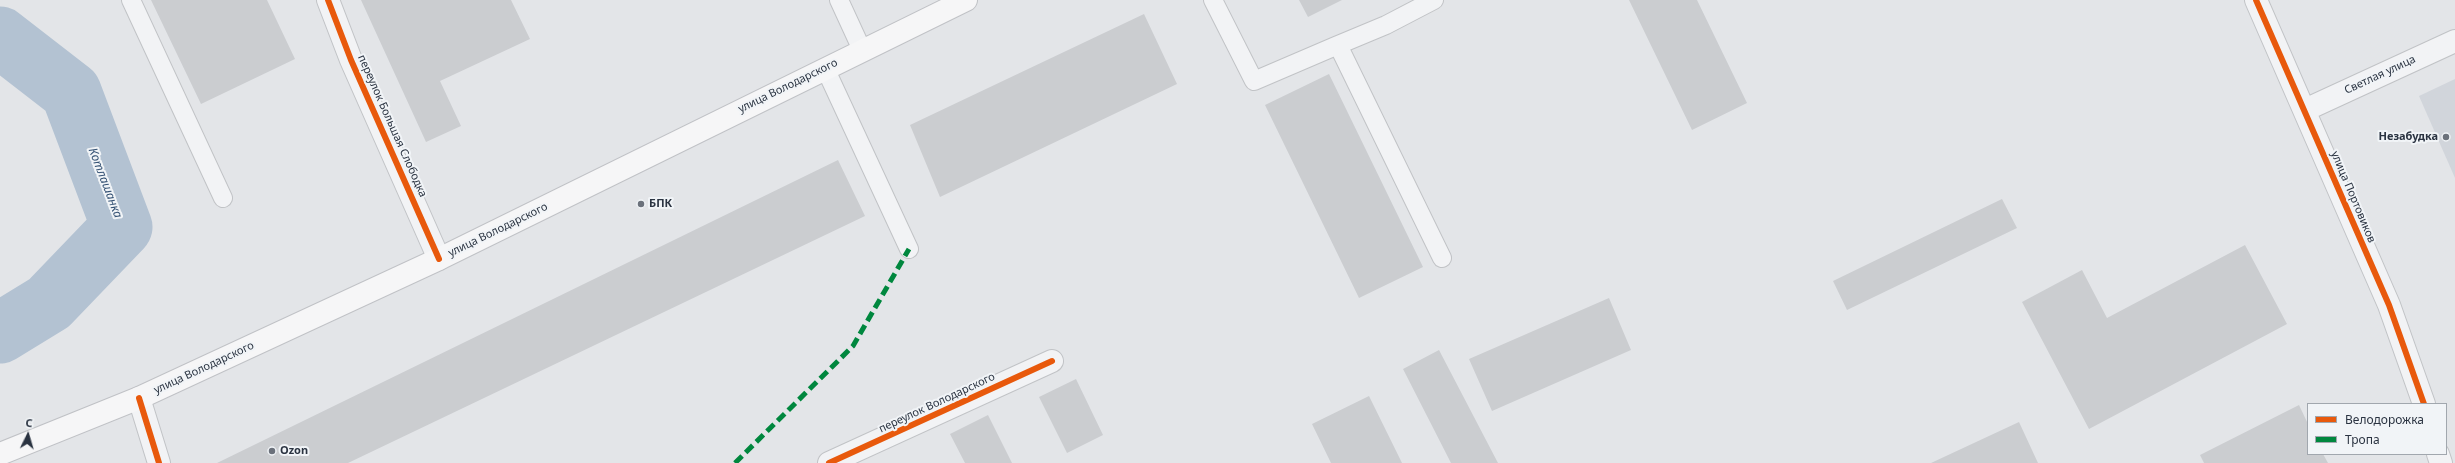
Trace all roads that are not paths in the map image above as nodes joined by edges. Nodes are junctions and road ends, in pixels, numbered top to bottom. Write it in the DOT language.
graph roads {
  1 [pos="132,0"];
  2 [pos="328,0"];
  3 [pos="839,0"];
  4 [pos="966,0"];
  5 [pos="1213,0"];
  6 [pos="1434,0"];
  7 [pos="2256,0"];
  8 [pos="2455,41"];
  9 [pos="1338,45"];
  10 [pos="862,50"];
  11 [pos="825,68"];
  12 [pos="2306,110"];
  13 [pos="224,198"];
  14 [pos="909,250"];
  15 [pos="1442,258"];
  16 [pos="439,259"];
  17 [pos="1052,361"];
  18 [pos="139,398"];
  19 [pos="2424,403"];
  20 [pos="0,454"];
  21 [pos="159,463"];
  22 [pos="830,463"];
  1 -- 13 [label="lane"];
  2 -- 16 [label="street, переулок Большая Слободка"];
  3 -- 10 [label="lane"];
  4 -- 10 [label="main road, улица Володарского"];
  5 -- 9 [label="lane"];
  6 -- 9 [label="lane"];
  7 -- 12 [label="street, улица Портовиков"];
  8 -- 12 [label="street, Светлая улица"];
  9 -- 15 [label="lane"];
  10 -- 11 [label="main road, улица Володарского"];
  11 -- 14 [label="lane"];
  11 -- 16 [label="main road, улица Володарского"];
  12 -- 19 [label="street, улица Портовиков"];
  16 -- 18 [label="main road, улица Володарского"];
  17 -- 22 [label="street, переулок Володарского"];
  18 -- 20 [label="main road, улица Володарского"];
  18 -- 21 [label="street"];
}
